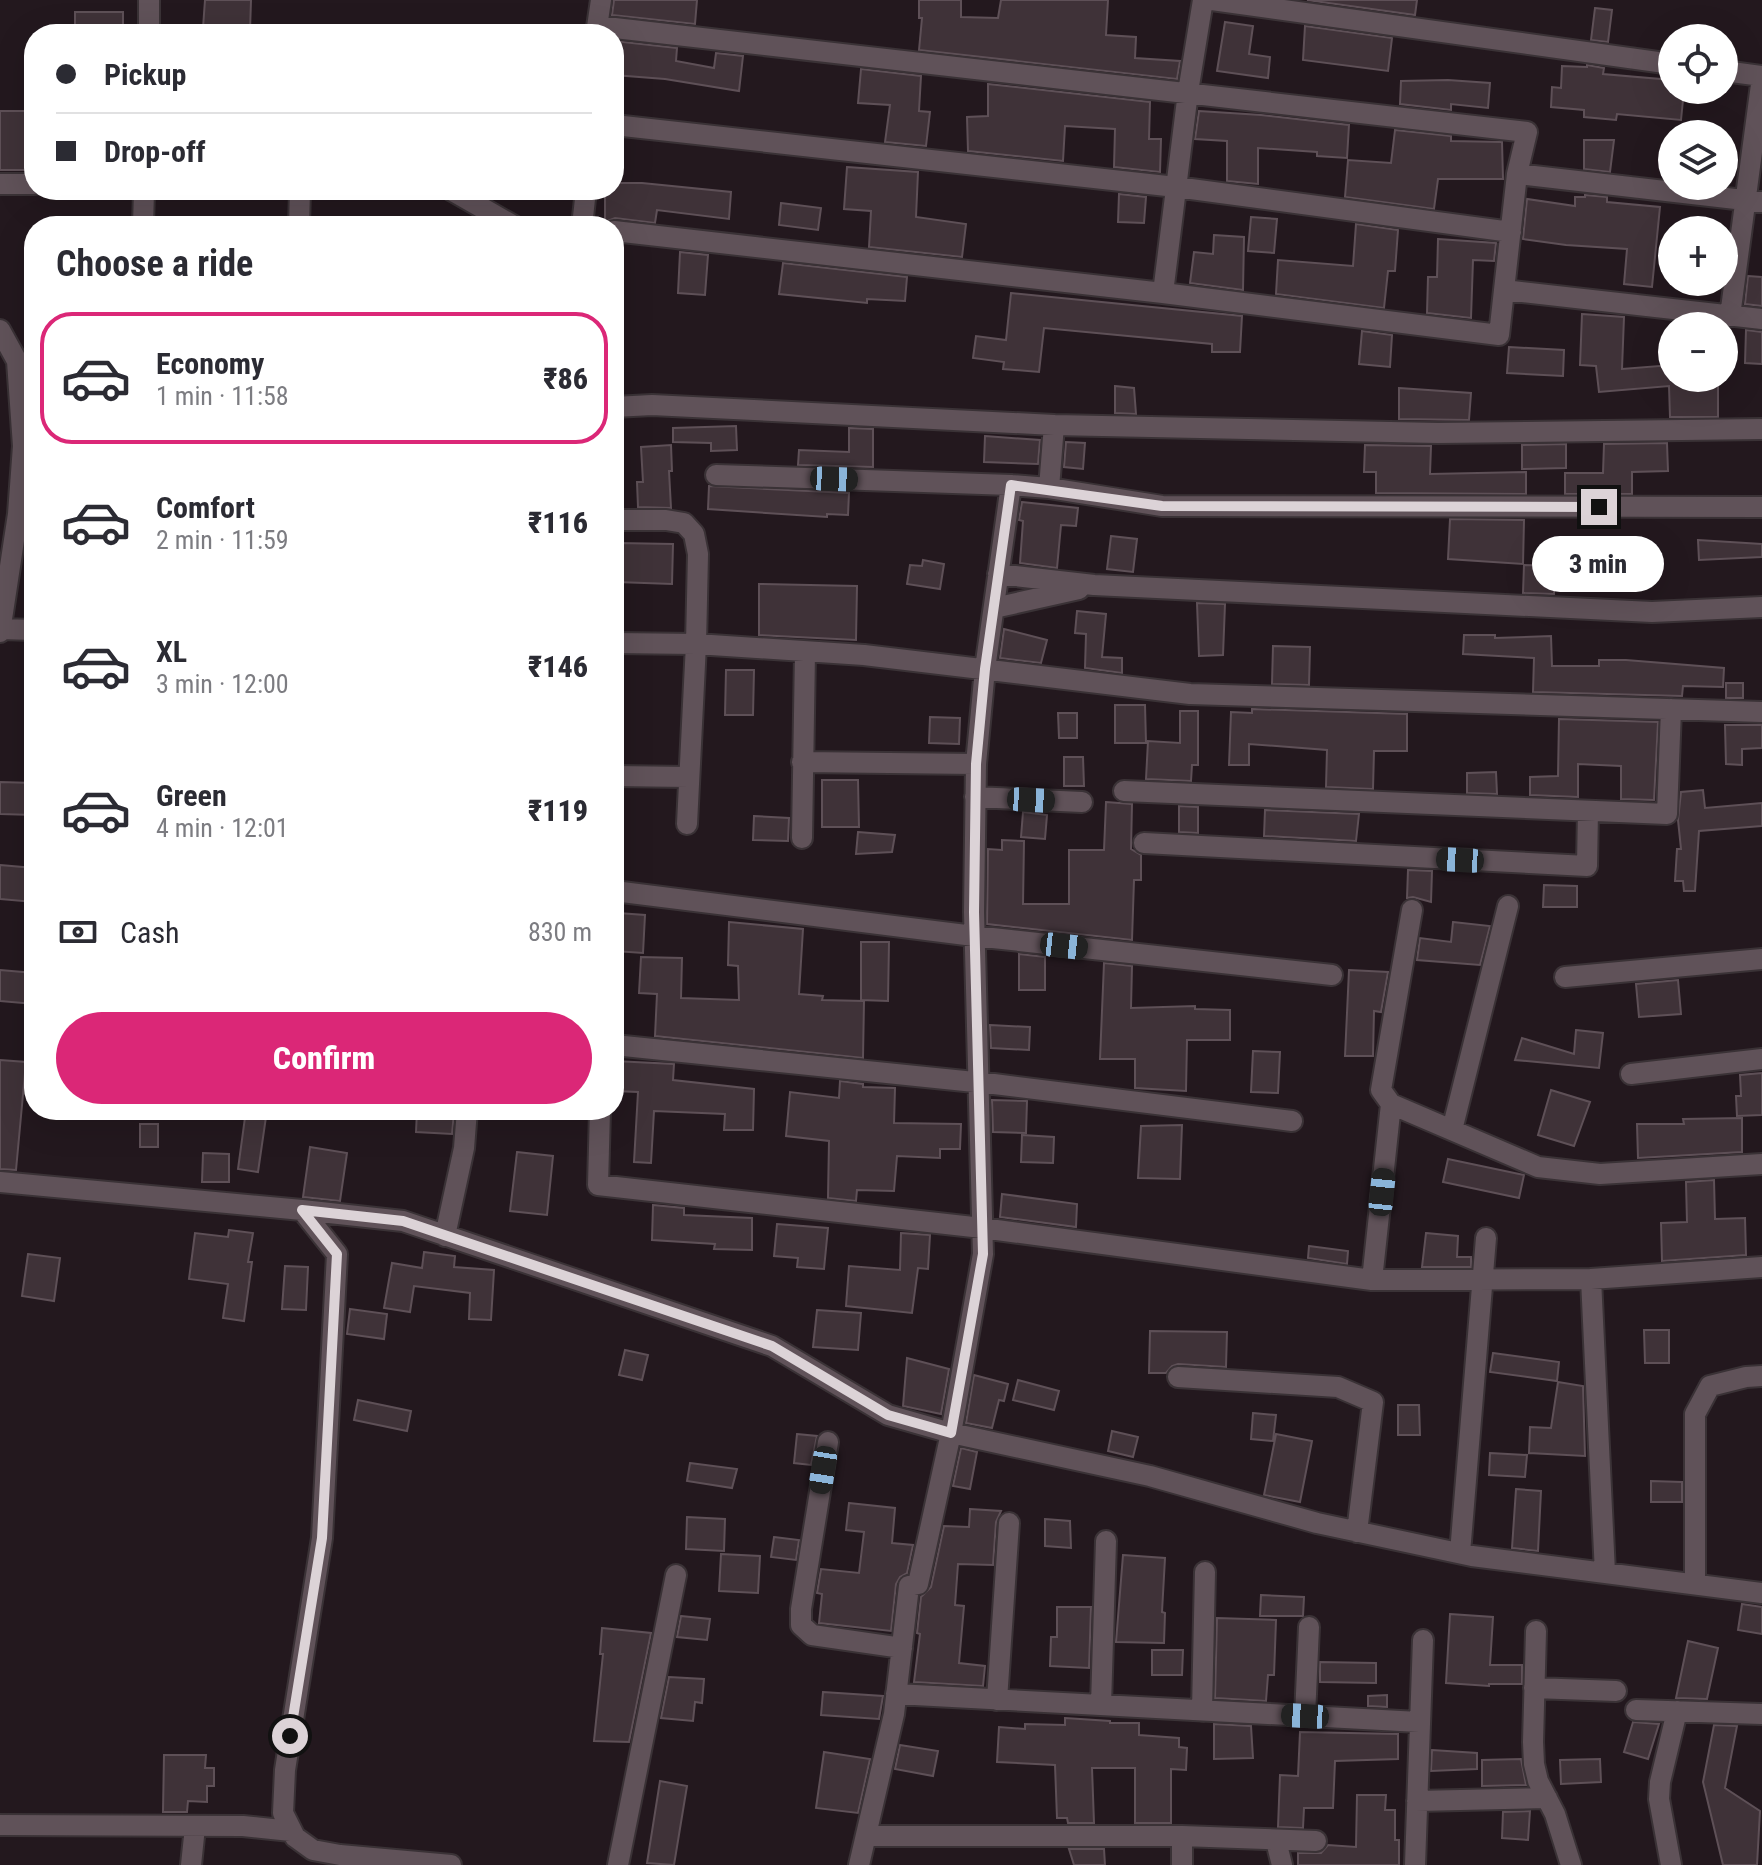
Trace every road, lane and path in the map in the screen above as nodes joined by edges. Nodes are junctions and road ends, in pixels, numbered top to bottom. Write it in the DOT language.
graph roads {
  1 [pos="149,0"];
  2 [pos="601,0"];
  3 [pos="1203,0"];
  4 [pos="1212,0"];
  5 [pos="149,24"];
  6 [pos="598,24"];
  7 [pos="624,33"];
  8 [pos="1658,62"];
  9 [pos="1738,73"];
  10 [pos="1762,76"];
  11 [pos="1188,92"];
  12 [pos="624,126"];
  13 [pos="1517,174"];
  14 [pos="0,184"];
  15 [pos="24,184"];
  16 [pos="1176,187"];
  17 [pos="468,200"];
  18 [pos="1754,201"];
  19 [pos="496,216"];
  20 [pos="624,232"];
  21 [pos="1511,232"];
  22 [pos="1504,290"];
  23 [pos="1163,293"];
  24 [pos="1695,312"];
  25 [pos="1731,312"];
  26 [pos="1738,317"];
  27 [pos="1762,319"];
  28 [pos="0,331"];
  29 [pos="624,406"];
  30 [pos="24,414"];
  31 [pos="1054,425"];
  32 [pos="1762,429"];
  33 [pos="24,470"];
  34 [pos="716,475"];
  35 [pos="1011,485"];
  36 [pos="1049,488"];
  37 [pos="18,507"];
  38 [pos="1762,507"];
  39 [pos="624,520"];
  40 [pos="998,574"];
  41 [pos="1094,585"];
  42 [pos="1762,607"];
  43 [pos="994,608"];
  44 [pos="0,630"];
  45 [pos="24,630"];
  46 [pos="624,643"];
  47 [pos="696,644"];
  48 [pos="805,652"];
  49 [pos="985,669"];
  50 [pos="1671,709"];
  51 [pos="1762,712"];
  52 [pos="802,762"];
  53 [pos="976,764"];
  54 [pos="624,776"];
  55 [pos="689,777"];
  56 [pos="1124,791"];
  57 [pos="975,797"];
  58 [pos="1082,802"];
  59 [pos="1588,811"];
  60 [pos="687,824"];
  61 [pos="802,838"];
  62 [pos="1144,843"];
  63 [pos="624,892"];
  64 [pos="1508,906"];
  65 [pos="1412,910"];
  66 [pos="974,936"];
  67 [pos="1762,959"];
  68 [pos="1332,975"];
  69 [pos="1565,977"];
  70 [pos="624,1046"];
  71 [pos="1762,1059"];
  72 [pos="1631,1074"];
  73 [pos="977,1083"];
  74 [pos="1391,1104"];
  75 [pos="466,1120"];
  76 [pos="600,1120"];
  77 [pos="1292,1121"];
  78 [pos="1452,1130"];
  79 [pos="1762,1164"];
  80 [pos="0,1182"];
  81 [pos="302,1210"];
  82 [pos="982,1228"];
  83 [pos="445,1236"];
  84 [pos="1486,1238"];
  85 [pos="1762,1267"];
  86 [pos="1591,1279"];
  87 [pos="1372,1280"];
  88 [pos="1483,1280"];
  89 [pos="1762,1376"];
  90 [pos="1178,1377"];
  91 [pos="951,1433"];
  92 [pos="828,1442"];
  93 [pos="1009,1523"];
  94 [pos="1357,1532"];
  95 [pos="1106,1541"];
  96 [pos="1460,1553"];
  97 [pos="1205,1572"];
  98 [pos="1605,1573"];
  99 [pos="676,1575"];
  100 [pos="1695,1584"];
  101 [pos="1762,1593"];
  102 [pos="1309,1627"];
  103 [pos="1536,1631"];
  104 [pos="1423,1640"];
  105 [pos="902,1648"];
  106 [pos="1534,1688"];
  107 [pos="1616,1691"];
  108 [pos="896,1694"];
  109 [pos="997,1700"];
  110 [pos="1101,1705"];
  111 [pos="1636,1710"];
  112 [pos="1202,1711"];
  113 [pos="1677,1711"];
  114 [pos="1762,1714"];
  115 [pos="1305,1716"];
  116 [pos="1419,1722"];
  117 [pos="1547,1798"];
  118 [pos="1417,1801"];
  119 [pos="0,1825"];
  120 [pos="195,1827"];
  121 [pos="291,1831"];
  122 [pos="866,1836"];
  123 [pos="1182,1836"];
  124 [pos="1276,1841"];
  125 [pos="1316,1841"];
  126 [pos="191,1865"];
  127 [pos="451,1865"];
  128 [pos="618,1865"];
  129 [pos="859,1865"];
  130 [pos="1182,1865"];
  131 [pos="1282,1865"];
  132 [pos="1415,1865"];
  133 [pos="1571,1865"];
  134 [pos="1671,1865"];
  1 -- 5 [label="street"];
  2 -- 6 [label="street"];
  3 -- 11 [label="street"];
  4 -- 8 [label="street"];
  7 -- 11 [label="street"];
  9 -- 10 [label="street"];
  10 -- 18 [label="street"];
  11 -- 13 [label="street"];
  11 -- 16 [label="street"];
  12 -- 16 [label="street"];
  13 -- 18 [label="street"];
  13 -- 21 [label="street"];
  14 -- 15 [label="street"];
  16 -- 21 [label="street"];
  16 -- 23 [label="street"];
  17 -- 19 [label="street"];
  18 -- 25 [label="street"];
  20 -- 23 [label="street"];
  21 -- 22 [label="street"];
  22 -- 23 [label="street"];
  22 -- 24 [label="street"];
  26 -- 27 [label="street"];
  28 -- 30 [label="street"];
  29 -- 31 [label="street"];
  31 -- 32 [label="street"];
  31 -- 36 [label="street"];
  33 -- 37 [label="street"];
  34 -- 35 [label="street"];
  35 -- 36 [label="street"];
  35 -- 40 [label="street"];
  36 -- 38 [label="street"];
  37 -- 44 [label="street"];
  39 -- 47 [label="street"];
  40 -- 41 [label="street"];
  40 -- 43 [label="street"];
  41 -- 42 [label="street"];
  41 -- 43 [label="street"];
  43 -- 49 [label="street"];
  44 -- 45 [label="street"];
  46 -- 47 [label="street"];
  47 -- 48 [label="street"];
  47 -- 55 [label="street"];
  48 -- 49 [label="street"];
  48 -- 52 [label="street"];
  49 -- 50 [label="street"];
  49 -- 53 [label="street"];
  50 -- 51 [label="street"];
  50 -- 59 [label="street"];
  52 -- 53 [label="street"];
  52 -- 61 [label="street"];
  53 -- 57 [label="street"];
  54 -- 55 [label="street"];
  55 -- 60 [label="street"];
  56 -- 59 [label="street"];
  57 -- 58 [label="street"];
  57 -- 66 [label="street"];
  59 -- 62 [label="street"];
  63 -- 66 [label="street"];
  64 -- 78 [label="street"];
  65 -- 74 [label="street"];
  66 -- 68 [label="street"];
  66 -- 73 [label="street"];
  67 -- 69 [label="street"];
  70 -- 73 [label="street"];
  71 -- 72 [label="street"];
  73 -- 77 [label="street"];
  73 -- 82 [label="street"];
  74 -- 78 [label="street"];
  74 -- 87 [label="street"];
  75 -- 83 [label="street"];
  76 -- 82 [label="street"];
  78 -- 79 [label="street"];
  80 -- 81 [label="street"];
  81 -- 83 [label="street"];
  81 -- 121 [label="street"];
  82 -- 87 [label="street"];
  82 -- 91 [label="street"];
  83 -- 91 [label="street"];
  84 -- 88 [label="street"];
  85 -- 86 [label="street"];
  86 -- 88 [label="street"];
  86 -- 98 [label="street"];
  87 -- 88 [label="street"];
  88 -- 96 [label="street"];
  89 -- 100 [label="street"];
  90 -- 94 [label="street"];
  91 -- 94 [label="street"];
  91 -- 105 [label="street"];
  92 -- 105 [label="street"];
  93 -- 109 [label="street"];
  94 -- 96 [label="street"];
  95 -- 110 [label="street"];
  96 -- 98 [label="street"];
  97 -- 112 [label="street"];
  98 -- 100 [label="street"];
  99 -- 128 [label="street"];
  100 -- 101 [label="street"];
  102 -- 115 [label="street"];
  103 -- 106 [label="street"];
  104 -- 116 [label="street"];
  105 -- 108 [label="street"];
  106 -- 107 [label="street"];
  106 -- 117 [label="street"];
  108 -- 109 [label="street"];
  108 -- 122 [label="street"];
  109 -- 110 [label="street"];
  110 -- 112 [label="street"];
  111 -- 113 [label="street"];
  112 -- 115 [label="street"];
  113 -- 114 [label="street"];
  113 -- 134 [label="street"];
  115 -- 116 [label="street"];
  116 -- 118 [label="street"];
  117 -- 118 [label="street"];
  117 -- 133 [label="street"];
  118 -- 132 [label="street"];
  119 -- 120 [label="street"];
  120 -- 121 [label="street"];
  120 -- 126 [label="street"];
  121 -- 127 [label="street"];
  122 -- 123 [label="street"];
  122 -- 129 [label="street"];
  123 -- 124 [label="street"];
  123 -- 130 [label="street"];
  124 -- 125 [label="street"];
  124 -- 131 [label="street"];
}
